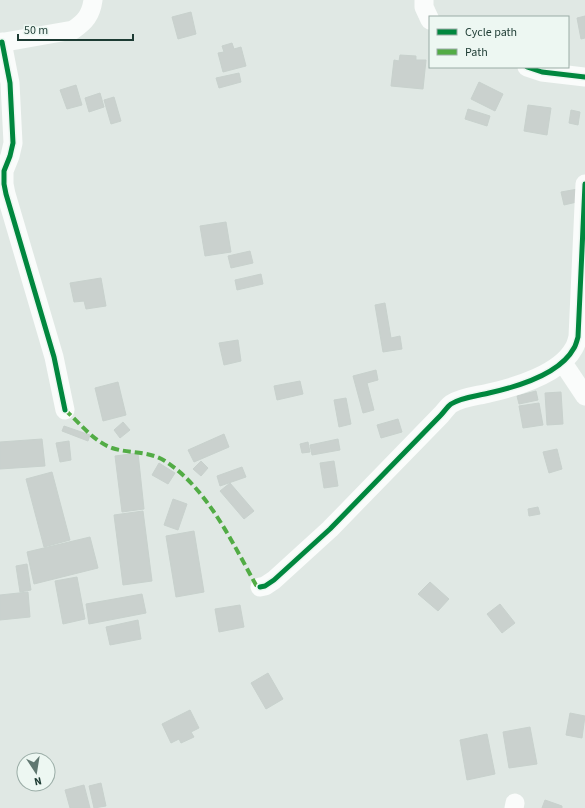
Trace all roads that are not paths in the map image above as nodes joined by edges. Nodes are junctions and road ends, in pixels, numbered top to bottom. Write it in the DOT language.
graph roads {
  1 [pos="93,0"];
  2 [pos="424,0"];
  3 [pos="429,18"];
  4 [pos="1,43"];
  5 [pos="530,68"];
  6 [pos="585,77"];
  7 [pos="585,184"];
  8 [pos="563,362"];
  9 [pos="585,396"];
  10 [pos="65,410"];
  11 [pos="260,586"];
  1 -- 4 [label="street"];
  2 -- 3 [label="street"];
  4 -- 10 [label="street"];
  5 -- 6 [label="street"];
  7 -- 8 [label="street"];
  8 -- 9 [label="street"];
  8 -- 11 [label="street"];
}
